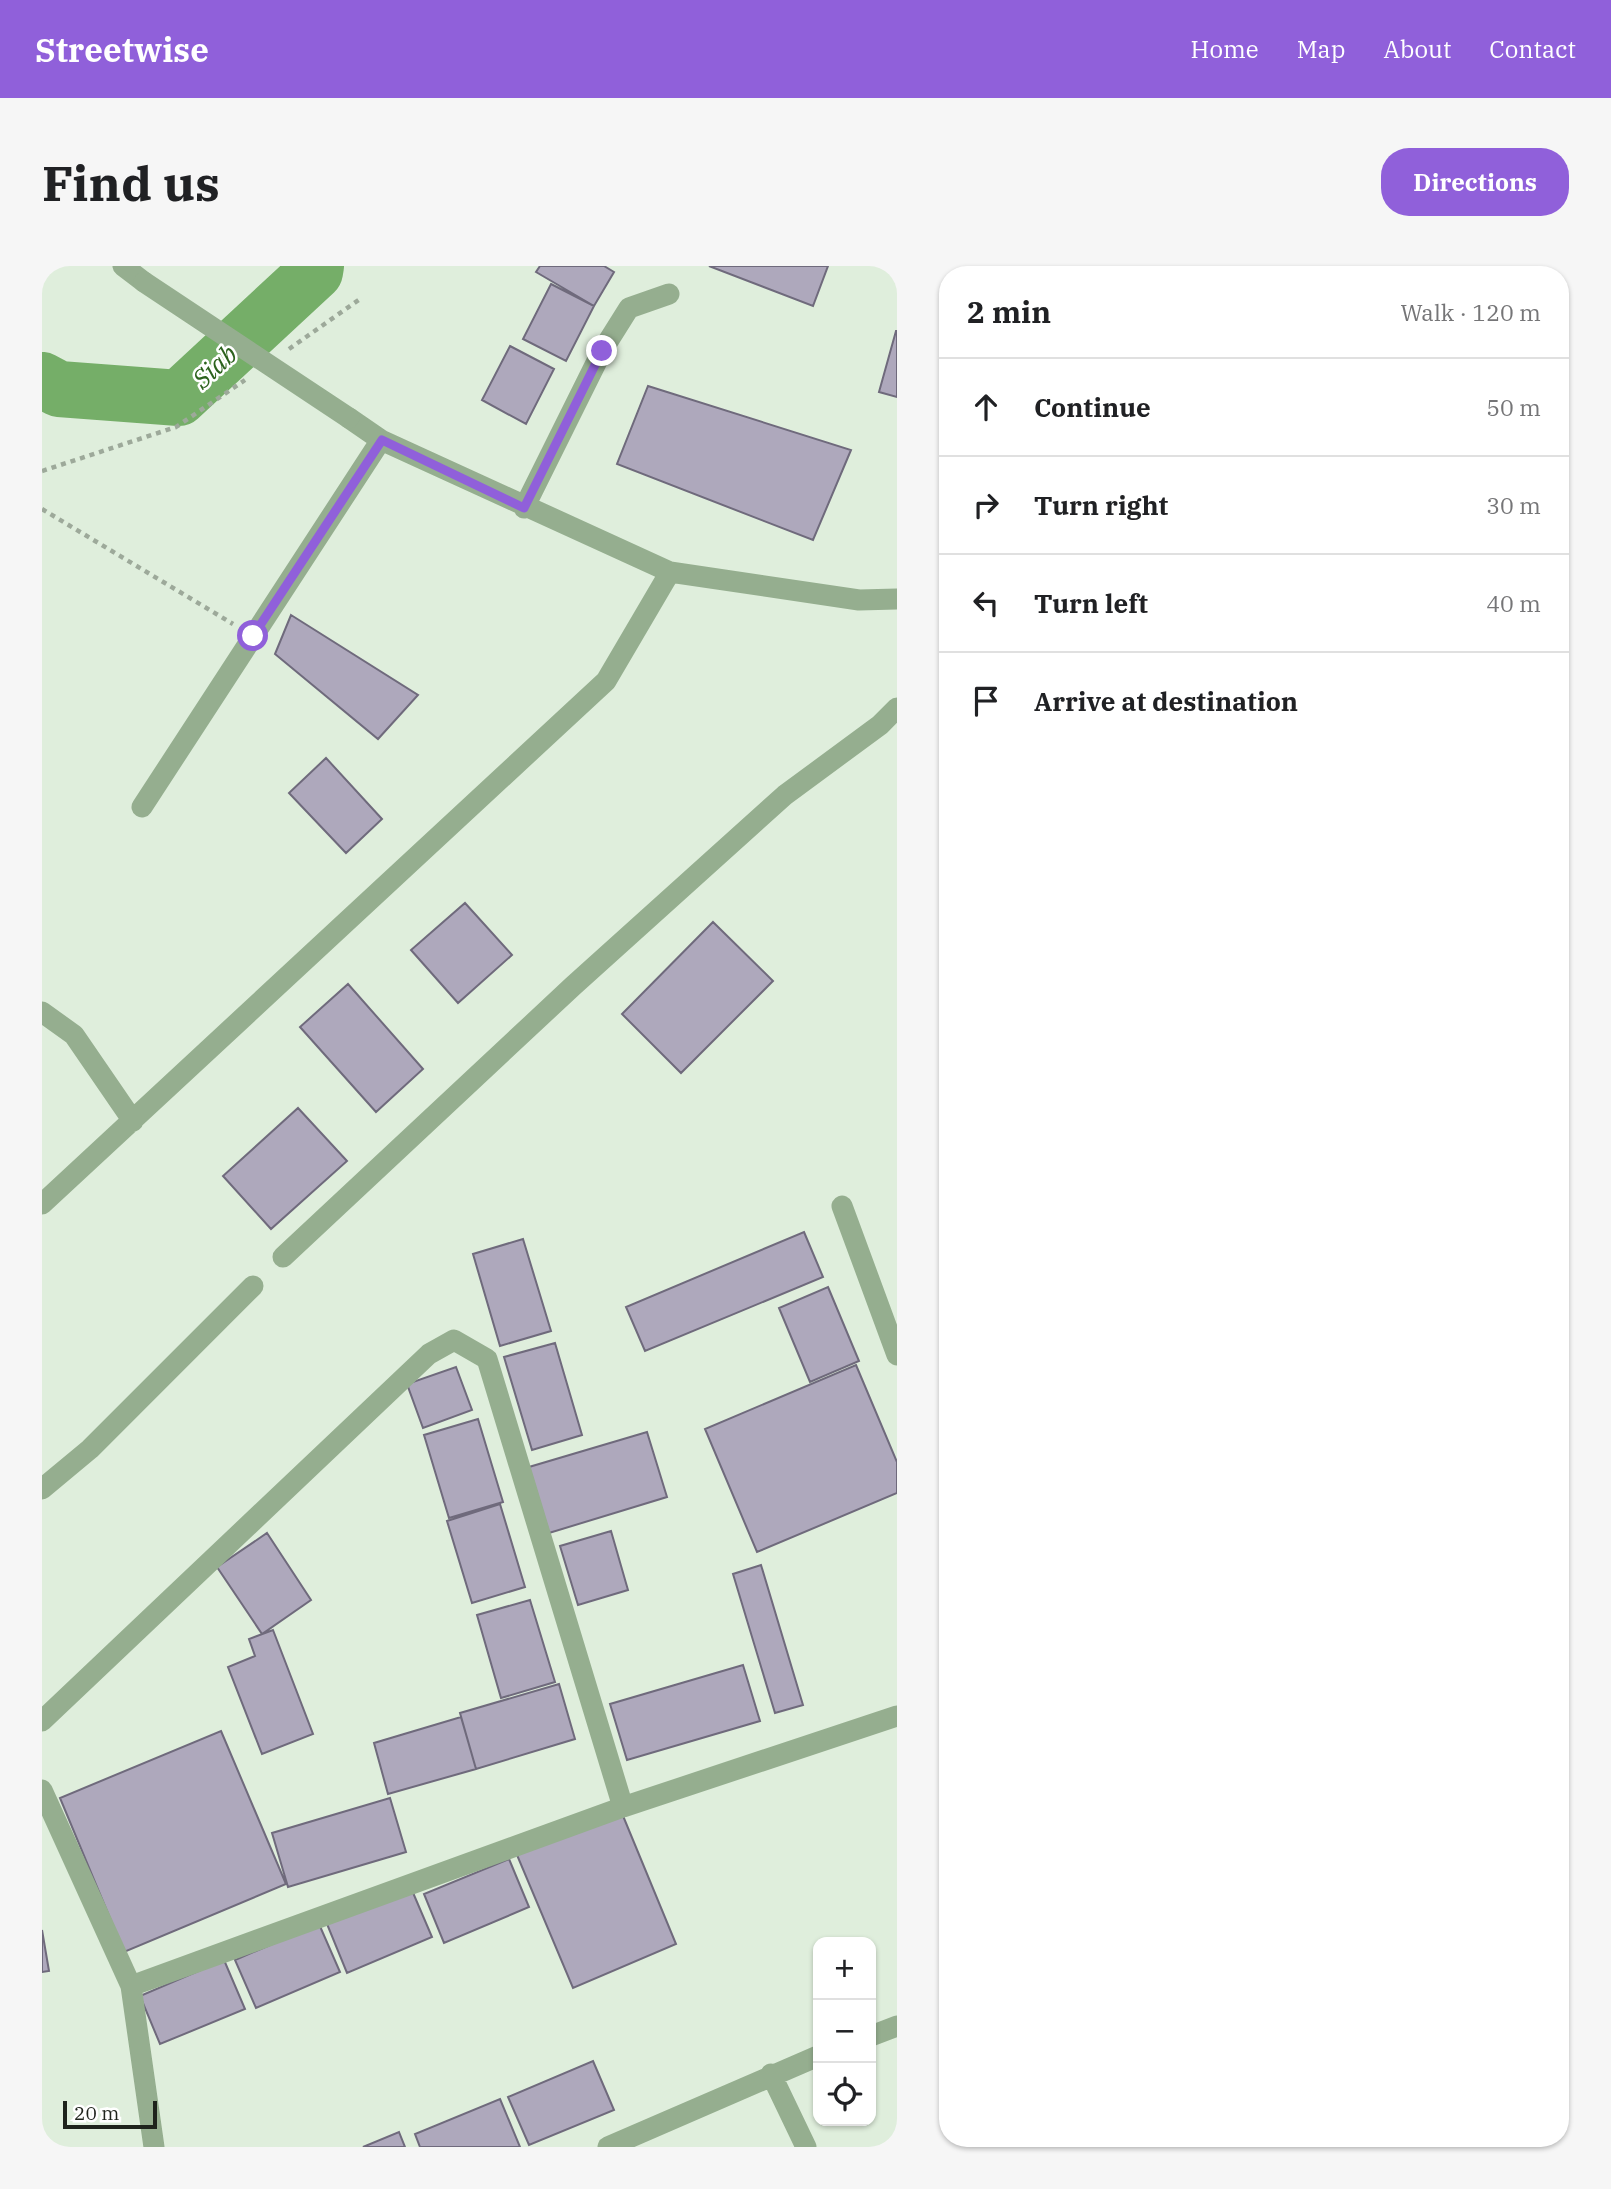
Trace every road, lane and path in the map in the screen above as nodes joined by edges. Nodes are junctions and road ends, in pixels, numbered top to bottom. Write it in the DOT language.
graph roads {
  1 [pos="123,266"];
  2 [pos="669,294"];
  3 [pos="360,299"];
  4 [pos="280,355"];
  5 [pos="245,379"];
  6 [pos="382,440"];
  7 [pos="42,471"];
  8 [pos="524,508"];
  9 [pos="42,509"];
  10 [pos="670,572"];
  11 [pos="897,599"];
  12 [pos="253,636"];
  13 [pos="897,708"];
  14 [pos="142,807"];
  15 [pos="42,1012"];
  16 [pos="133,1121"];
  17 [pos="42,1204"];
  18 [pos="842,1206"];
  19 [pos="283,1257"];
  20 [pos="253,1286"];
  21 [pos="897,1355"];
  22 [pos="42,1489"];
  23 [pos="897,1716"];
  24 [pos="42,1721"];
  25 [pos="42,1790"];
  26 [pos="624,1807"];
  27 [pos="131,1986"];
  28 [pos="897,2026"];
  29 [pos="876,2034"];
  30 [pos="813,2058"];
  31 [pos="771,2074"];
  32 [pos="154,2147"];
  33 [pos="608,2147"];
  34 [pos="806,2147"];
  1 -- 6 [label="street, bridge"];
  2 -- 8 [label="street"];
  3 -- 4 [label="path"];
  5 -- 7 [label="path"];
  6 -- 8 [label="street"];
  6 -- 12 [label="street"];
  8 -- 10 [label="street"];
  9 -- 12 [label="path"];
  10 -- 11 [label="street"];
  10 -- 16 [label="street"];
  12 -- 14 [label="street"];
  13 -- 19 [label="street"];
  15 -- 16 [label="street"];
  16 -- 17 [label="street"];
  18 -- 21 [label="street"];
  20 -- 22 [label="street"];
  23 -- 26 [label="street"];
  24 -- 26 [label="street"];
  25 -- 27 [label="street"];
  26 -- 27 [label="street"];
  27 -- 32 [label="street"];
  28 -- 29 [label="street"];
  30 -- 31 [label="street"];
  31 -- 33 [label="street"];
  31 -- 34 [label="street"];
}
